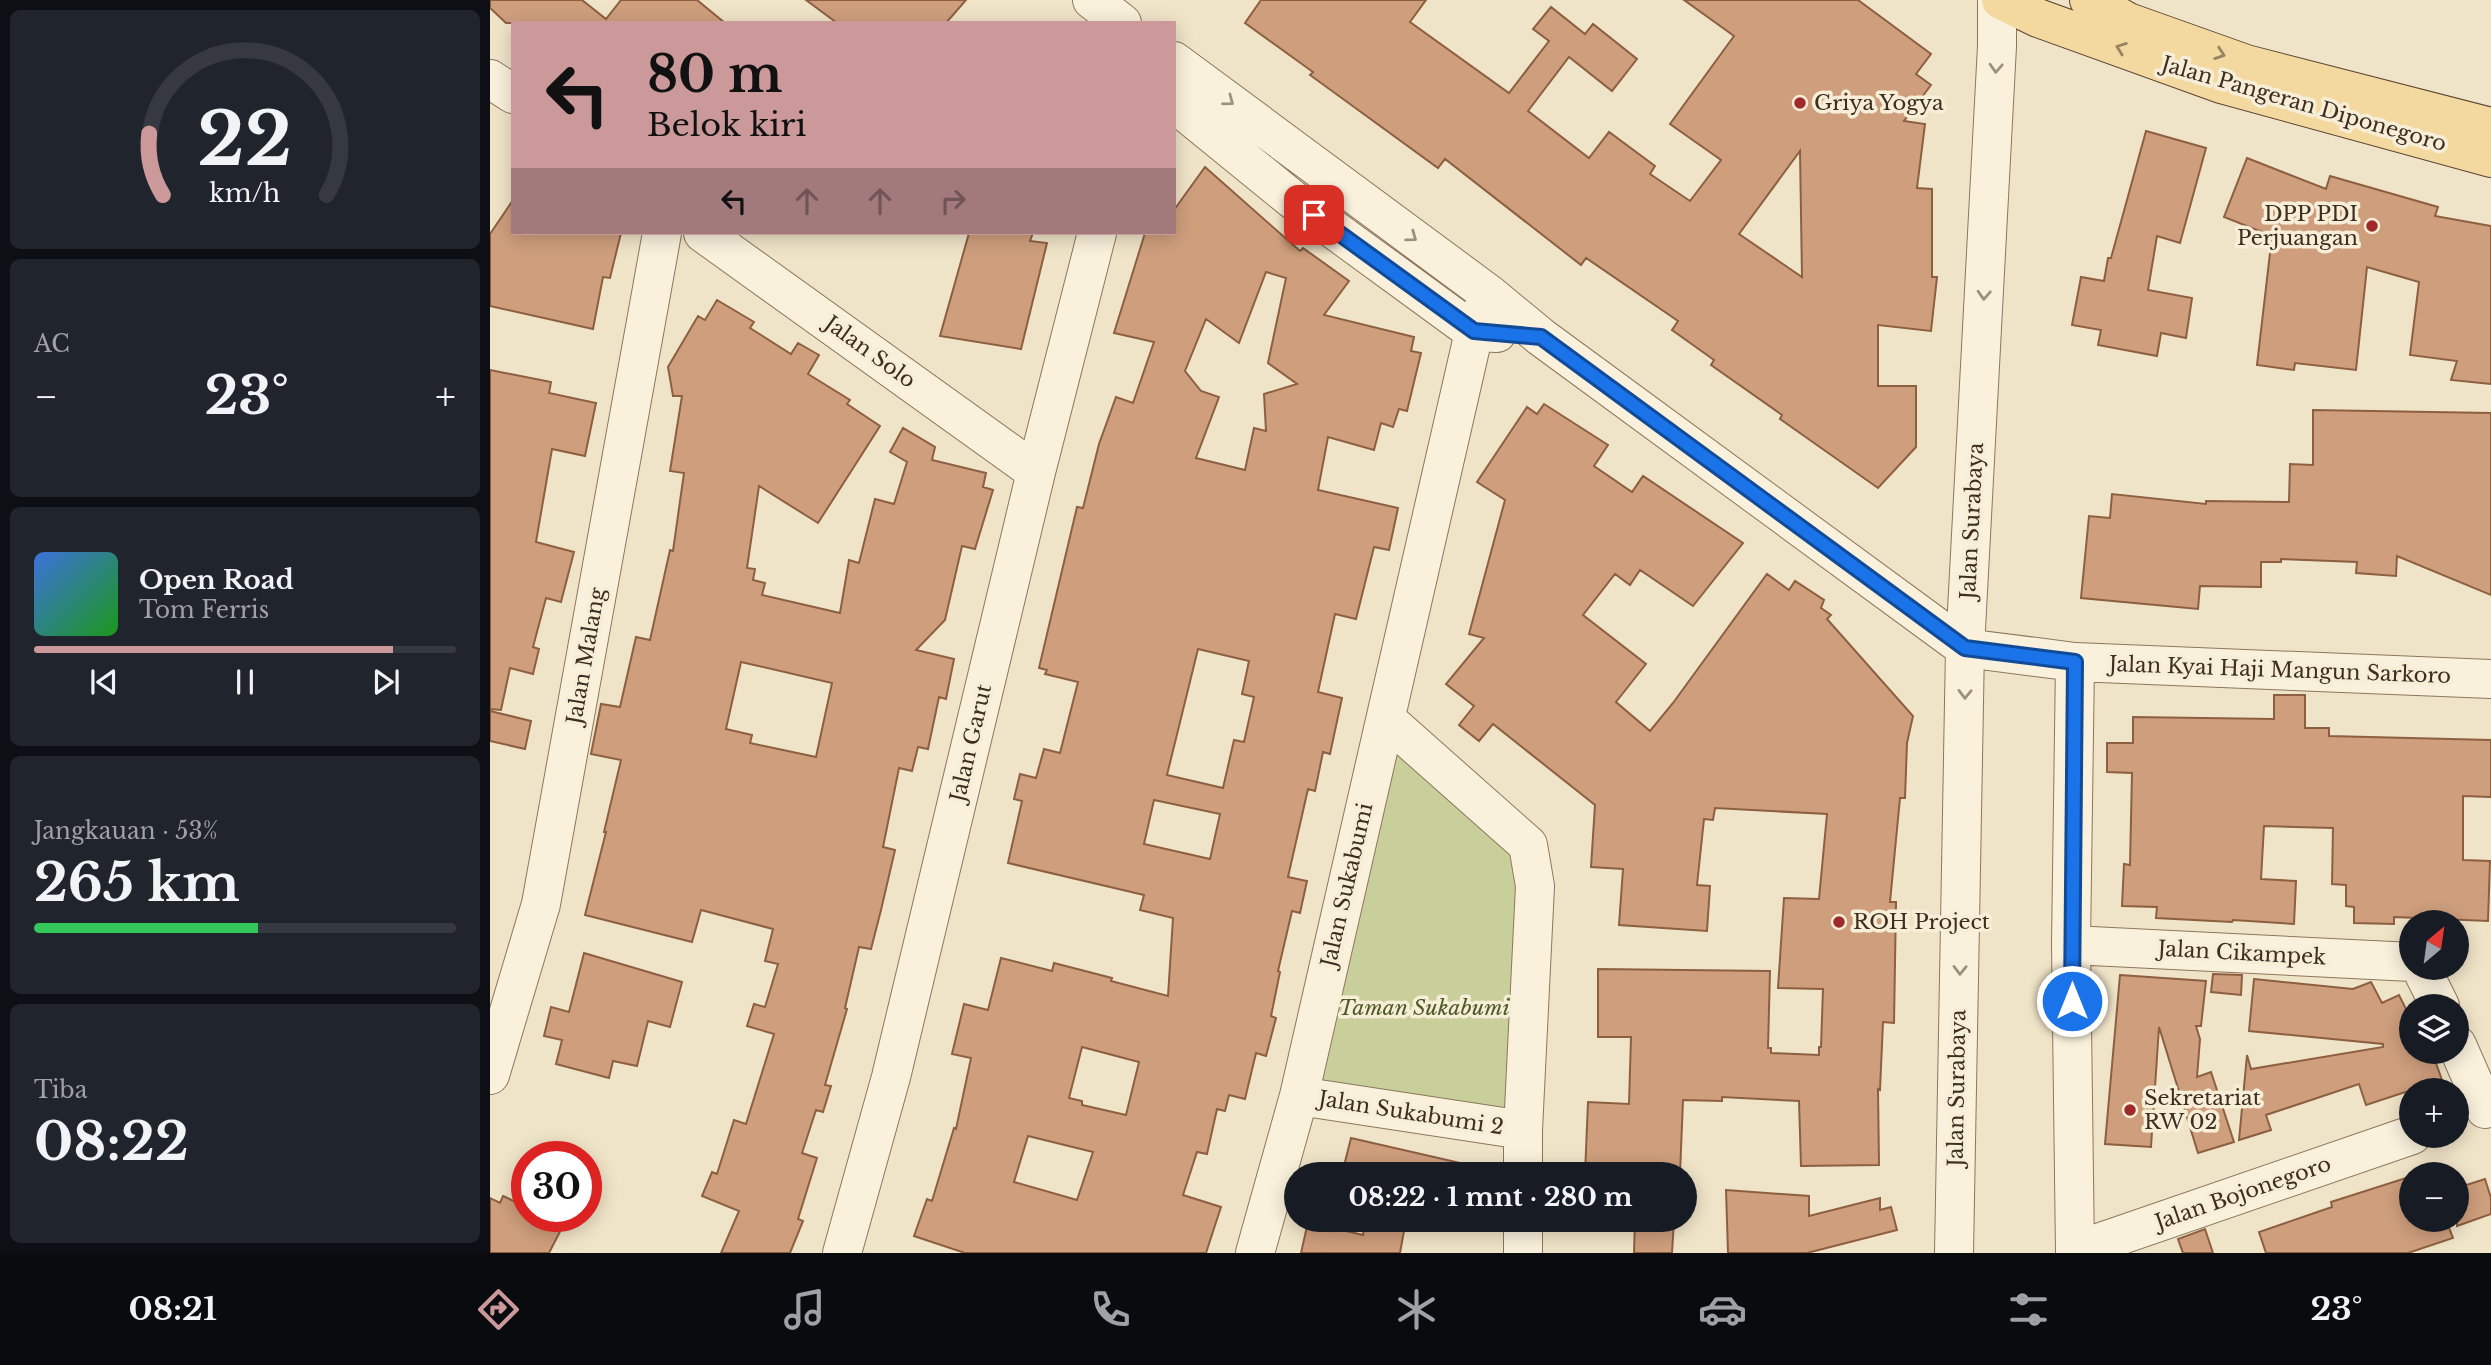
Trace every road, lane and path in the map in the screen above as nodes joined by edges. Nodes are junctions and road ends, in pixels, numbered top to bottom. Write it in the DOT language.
graph roads {
  1 [pos="1999,0"];
  2 [pos="2089,0"];
  3 [pos="1176,62"];
  4 [pos="490,79"];
  5 [pos="511,93"];
  6 [pos="1176,105"];
  7 [pos="2466,131"];
  8 [pos="2491,158"];
  9 [pos="1316,166"];
  10 [pos="1292,199"];
  11 [pos="662,235"];
  12 [pos="706,235"];
  13 [pos="1096,235"];
  14 [pos="1489,293"];
  15 [pos="1474,331"];
  16 [pos="1541,337"];
  17 [pos="1036,472"];
  18 [pos="1965,648"];
  19 [pos="2075,662"];
  20 [pos="2491,679"];
  21 [pos="1387,720"];
  22 [pos="2071,945"];
  23 [pos="2399,961"];
  24 [pos="2463,1064"];
  25 [pos="490,1075"];
  26 [pos="1299,1096"];
  27 [pos="2478,1112"];
  28 [pos="1523,1130"];
  29 [pos="2399,1140"];
  30 [pos="1523,1162"];
  31 [pos="1523,1232"];
  32 [pos="2075,1252"];
  33 [pos="842,1253"];
  34 [pos="1255,1253"];
  35 [pos="1523,1253"];
  36 [pos="1954,1253"];
  7 -- 1 [label="main road, Jalan Pangeran Diponegoro, one-way"];
  1 -- 18 [label="street, Jalan Surabaya, one-way"];
  2 -- 7 [label="main road, Jalan Pangeran Diponegoro, one-way"];
  3 -- 9 [label="street, Jalan Kyai Haji Mangun Sarkoro, one-way"];
  4 -- 5 [label="street"];
  6 -- 10 [label="street"];
  7 -- 8 [label="main road, Jalan Pangeran Diponegoro"];
  9 -- 10 [label="street"];
  9 -- 14 [label="street, Jalan Kyai Haji Mangun Sarkoro, one-way"];
  10 -- 15 [label="street"];
  11 -- 25 [label="street, Jalan Malang"];
  12 -- 17 [label="street, Jalan Solo"];
  13 -- 17 [label="street, Jalan Garut"];
  14 -- 15 [label="street, Jalan Sukabumi"];
  14 -- 16 [label="street, Jalan Kyai Haji Mangun Sarkoro"];
  15 -- 16 [label="street"];
  15 -- 21 [label="street, Jalan Sukabumi"];
  16 -- 18 [label="street, Jalan Kyai Haji Mangun Sarkoro"];
  17 -- 33 [label="street, Jalan Garut"];
  18 -- 19 [label="street, Jalan Kyai Haji Mangun Sarkoro"];
  18 -- 36 [label="street, Jalan Surabaya, one-way"];
  19 -- 20 [label="street, Jalan Kyai Haji Mangun Sarkoro"];
  19 -- 22 [label="street"];
  21 -- 26 [label="street, Jalan Sukabumi"];
  21 -- 28 [label="street"];
  22 -- 23 [label="street, Jalan Cikampek"];
  22 -- 32 [label="street"];
  24 -- 27 [label="street"];
  26 -- 28 [label="street, Jalan Sukabumi 2"];
  26 -- 34 [label="street, Jalan Sukabumi"];
  28 -- 30 [label="street"];
  29 -- 32 [label="street, Jalan Bojonegoro"];
  31 -- 35 [label="street"];
}
